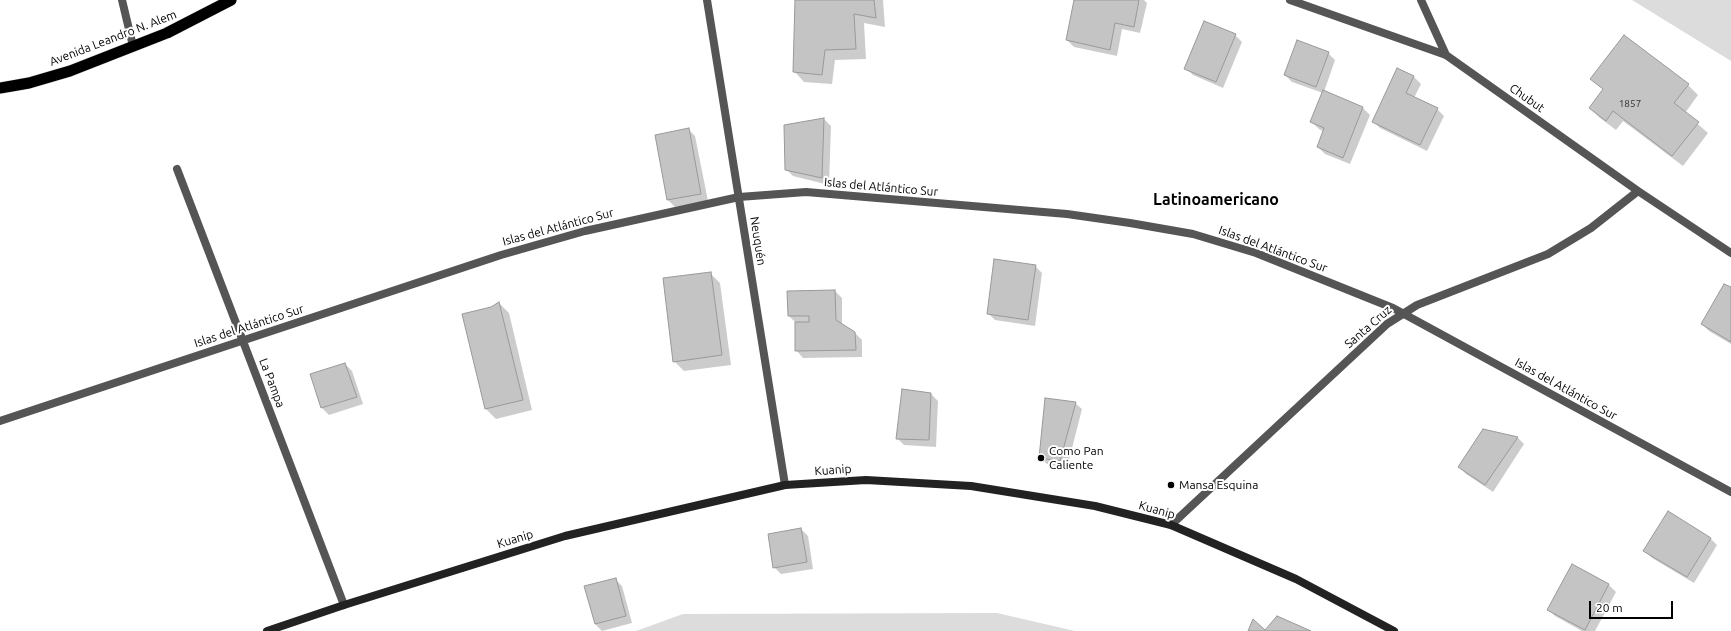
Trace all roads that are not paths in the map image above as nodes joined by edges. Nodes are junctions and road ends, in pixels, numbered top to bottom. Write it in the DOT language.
graph roads {
  1 [pos="122,0"];
  2 [pos="231,0"];
  3 [pos="707,0"];
  4 [pos="1290,0"];
  5 [pos="1421,0"];
  6 [pos="133,46"];
  7 [pos="1446,55"];
  8 [pos="0,88"];
  9 [pos="177,169"];
  10 [pos="1638,191"];
  11 [pos="739,197"];
  12 [pos="1731,253"];
  13 [pos="1403,314"];
  14 [pos="243,341"];
  15 [pos="0,421"];
  16 [pos="785,486"];
  17 [pos="1731,492"];
  18 [pos="1171,526"];
  19 [pos="344,605"];
  20 [pos="267,631"];
  21 [pos="1394,631"];
  1 -- 6 [label="street"];
  2 -- 6 [label="highway, Avenida Leandro N. Alem"];
  3 -- 11 [label="street, Neuquén"];
  4 -- 7 [label="street, Chubut"];
  5 -- 7 [label="street"];
  6 -- 8 [label="highway, Avenida Leandro N. Alem"];
  7 -- 10 [label="street, Chubut"];
  9 -- 14 [label="street, La Pampa"];
  10 -- 12 [label="street, Chubut"];
  10 -- 13 [label="street, Santa Cruz"];
  11 -- 13 [label="street, Islas del Atlántico Sur"];
  11 -- 14 [label="street, Islas del Atlántico Sur"];
  11 -- 16 [label="street, Neuquén"];
  13 -- 17 [label="street, Islas del Atlántico Sur"];
  13 -- 18 [label="street, Santa Cruz"];
  14 -- 15 [label="street, Islas del Atlántico Sur"];
  14 -- 19 [label="street, La Pampa"];
  16 -- 18 [label="main road, Kuanip"];
  16 -- 19 [label="main road, Kuanip"];
  18 -- 21 [label="main road, Kuanip"];
  19 -- 20 [label="main road, Kuanip"];
}
